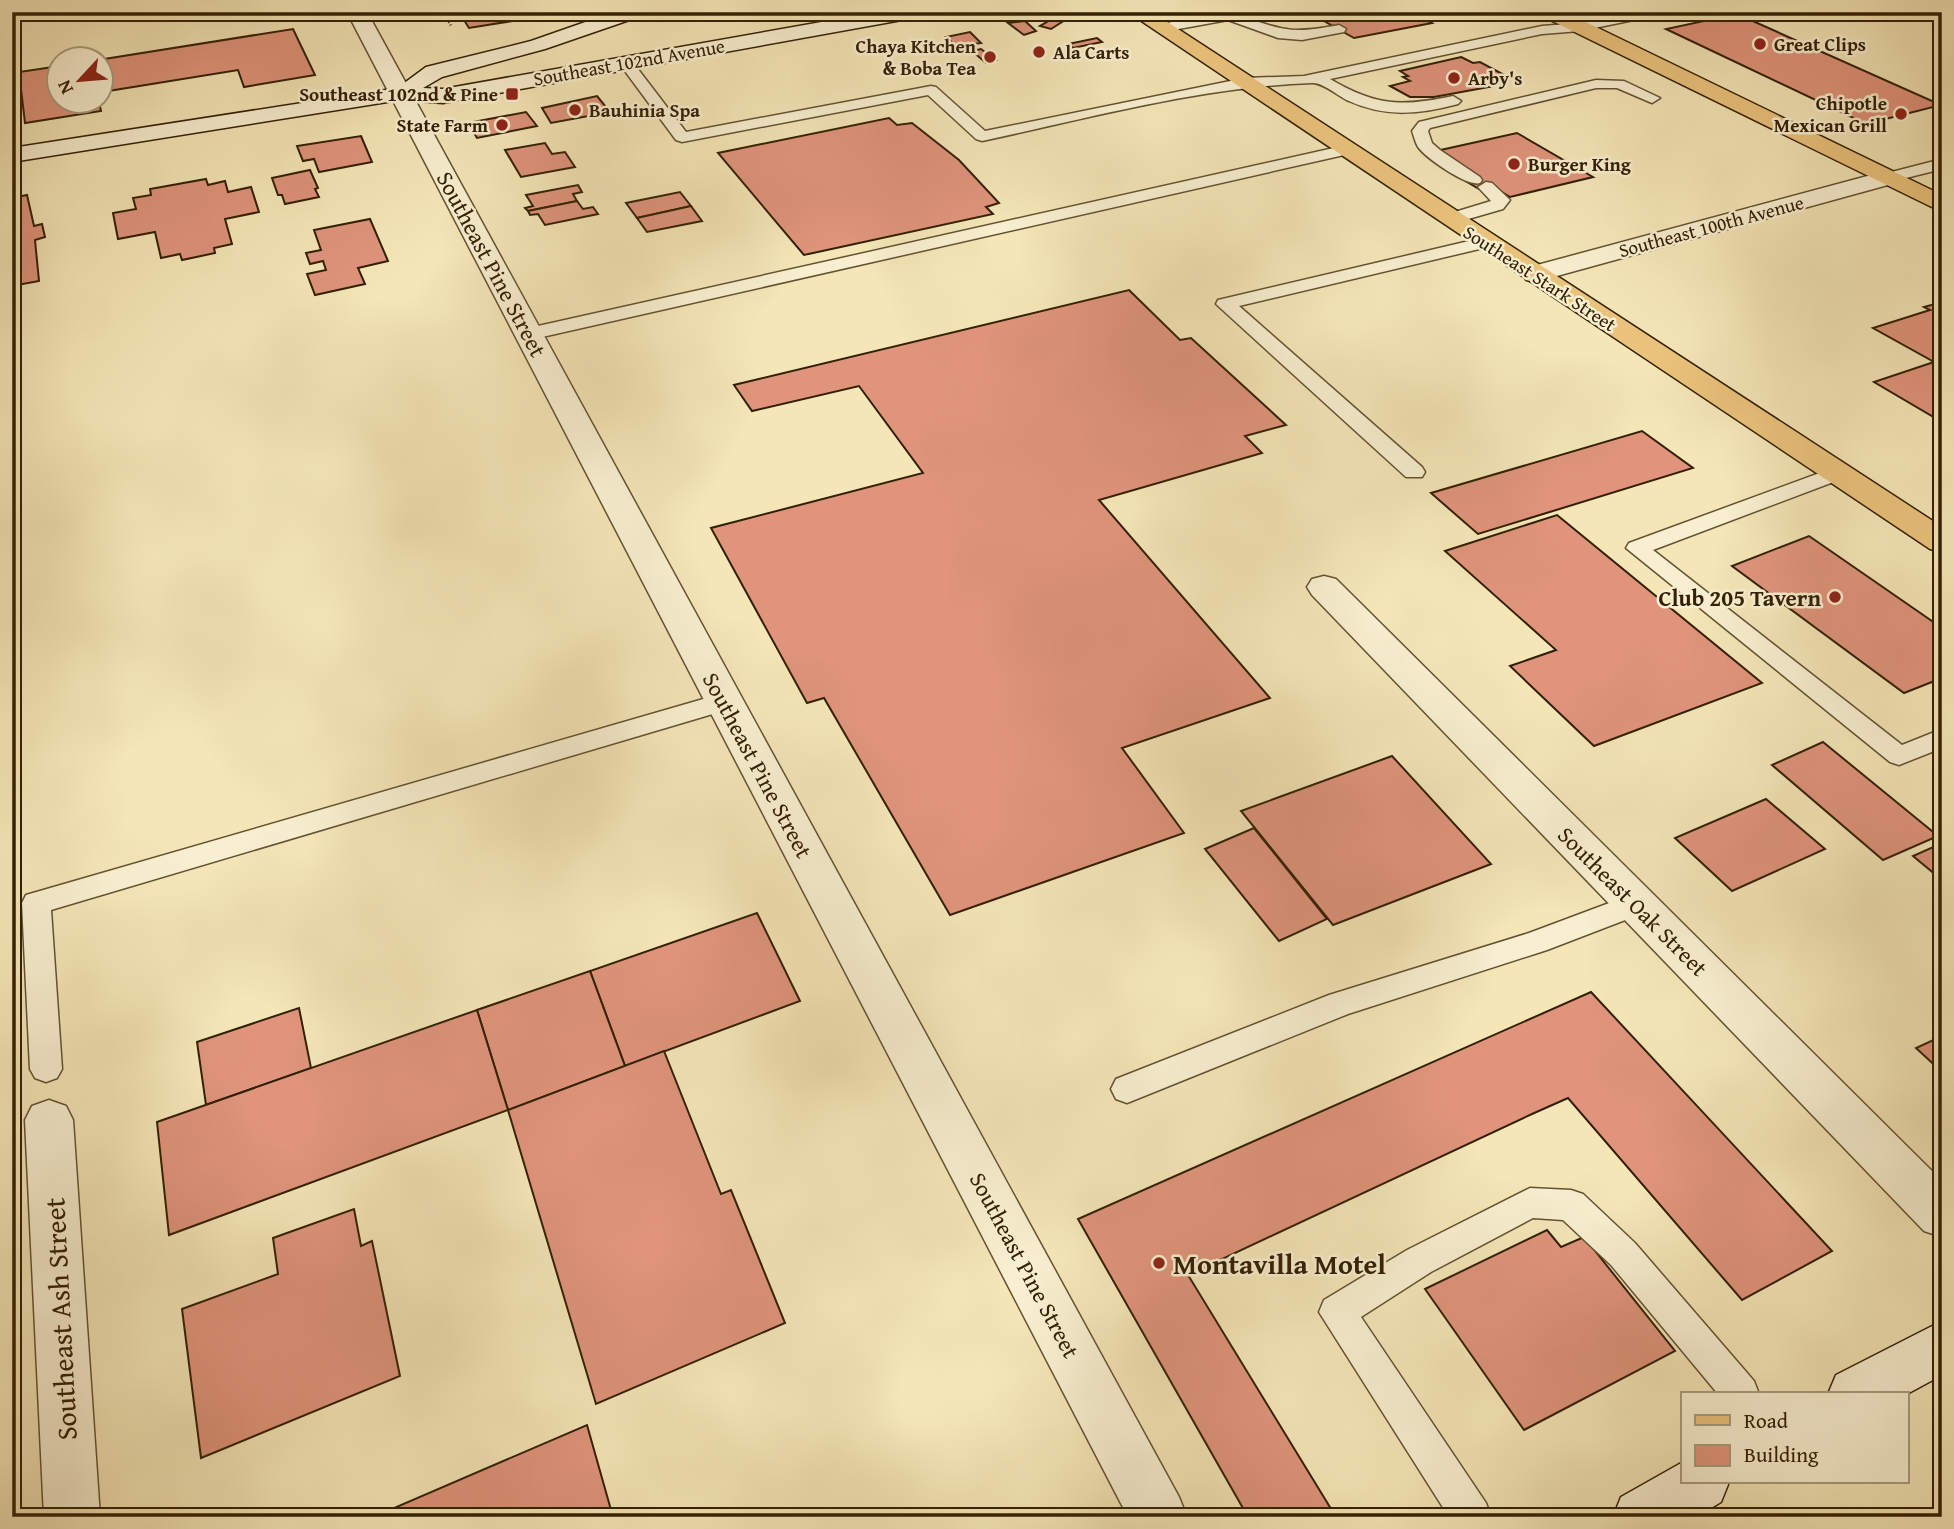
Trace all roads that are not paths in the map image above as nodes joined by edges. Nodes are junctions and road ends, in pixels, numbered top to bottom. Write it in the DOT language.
graph roads {
  1 [pos="357,12"];
  2 [pos="634,12"];
  3 [pos="790,12"];
  4 [pos="914,12"];
  5 [pos="1138,12"];
  6 [pos="1250,12"];
  7 [pos="1315,12"];
  8 [pos="1549,12"];
  9 [pos="1653,12"];
  10 [pos="1321,13"];
  11 [pos="1229,14"];
  12 [pos="1580,27"];
  13 [pos="1161,28"];
  14 [pos="1339,29"];
  15 [pos="808,30"];
  16 [pos="626,63"];
  17 [pos="1570,75"];
  18 [pos="1316,77"];
  19 [pos="1245,82"];
  20 [pos="400,93"];
  21 [pos="1652,98"];
  22 [pos="1347,150"];
  23 [pos="12,155"];
  24 [pos="1942,164"];
  25 [pos="1886,178"];
  26 [pos="1480,184"];
  27 [pos="1942,205"];
  28 [pos="1451,219"];
  29 [pos="1486,242"];
  30 [pos="1535,274"];
  31 [pos="529,334"];
  32 [pos="1414,472"];
  33 [pos="1836,473"];
  34 [pos="1942,542"];
  35 [pos="1324,587"];
  36 [pos="724,702"];
  37 [pos="1942,738"];
  38 [pos="1636,904"];
  39 [pos="46,1069"];
  40 [pos="1127,1089"];
  41 [pos="49,1121"];
  42 [pos="1942,1215"];
  43 [pos="1942,1346"];
  44 [pos="1739,1392"];
  45 [pos="1860,1392"];
  46 [pos="1698,1484"];
  47 [pos="72,1517"];
  48 [pos="1159,1517"];
  49 [pos="1472,1517"];
  50 [pos="1641,1517"];
  1 -- 20 [label="street, Southeast Pine Street"];
  2 -- 20 [label="street"];
  3 -- 15 [label="street"];
  4 -- 15 [label="street, Southeast 102nd Avenue"];
  5 -- 13 [label="main road, Southeast Stark Street"];
  6 -- 11 [label="lane"];
  7 -- 10 [label="lane"];
  8 -- 12 [label="main road"];
  9 -- 12 [label="lane"];
  11 -- 13 [label="lane"];
  11 -- 14 [label="lane"];
  12 -- 18 [label="lane"];
  12 -- 25 [label="main road"];
  13 -- 19 [label="main road, Southeast Stark Street"];
  15 -- 16 [label="street, Southeast 102nd Avenue"];
  16 -- 19 [label="lane"];
  16 -- 20 [label="street, Southeast 102nd Avenue"];
  17 -- 18 [label="lane"];
  18 -- 19 [label="lane"];
  19 -- 22 [label="main road, Southeast Stark Street"];
  20 -- 23 [label="street, Southeast 102nd Avenue"];
  20 -- 31 [label="street, Southeast Pine Street"];
  21 -- 26 [label="lane"];
  22 -- 28 [label="main road, Southeast Stark Street"];
  22 -- 31 [label="lane"];
  24 -- 25 [label="lane"];
  25 -- 27 [label="main road"];
  25 -- 30 [label="street, Southeast 100th Avenue"];
  26 -- 28 [label="lane"];
  28 -- 29 [label="main road, Southeast Stark Street"];
  29 -- 30 [label="main road, Southeast Stark Street"];
  29 -- 32 [label="lane"];
  30 -- 33 [label="main road, Southeast Stark Street"];
  31 -- 36 [label="street, Southeast Pine Street"];
  33 -- 34 [label="main road, Southeast Stark Street"];
  33 -- 37 [label="lane"];
  35 -- 38 [label="street, Southeast Oak Street"];
  36 -- 39 [label="lane"];
  36 -- 48 [label="street, Southeast Pine Street"];
  38 -- 40 [label="lane"];
  38 -- 42 [label="street, Southeast Oak Street"];
  41 -- 47 [label="street, Southeast Ash Street"];
  43 -- 45 [label="street"];
  44 -- 49 [label="lane"];
  46 -- 50 [label="street"];
}
